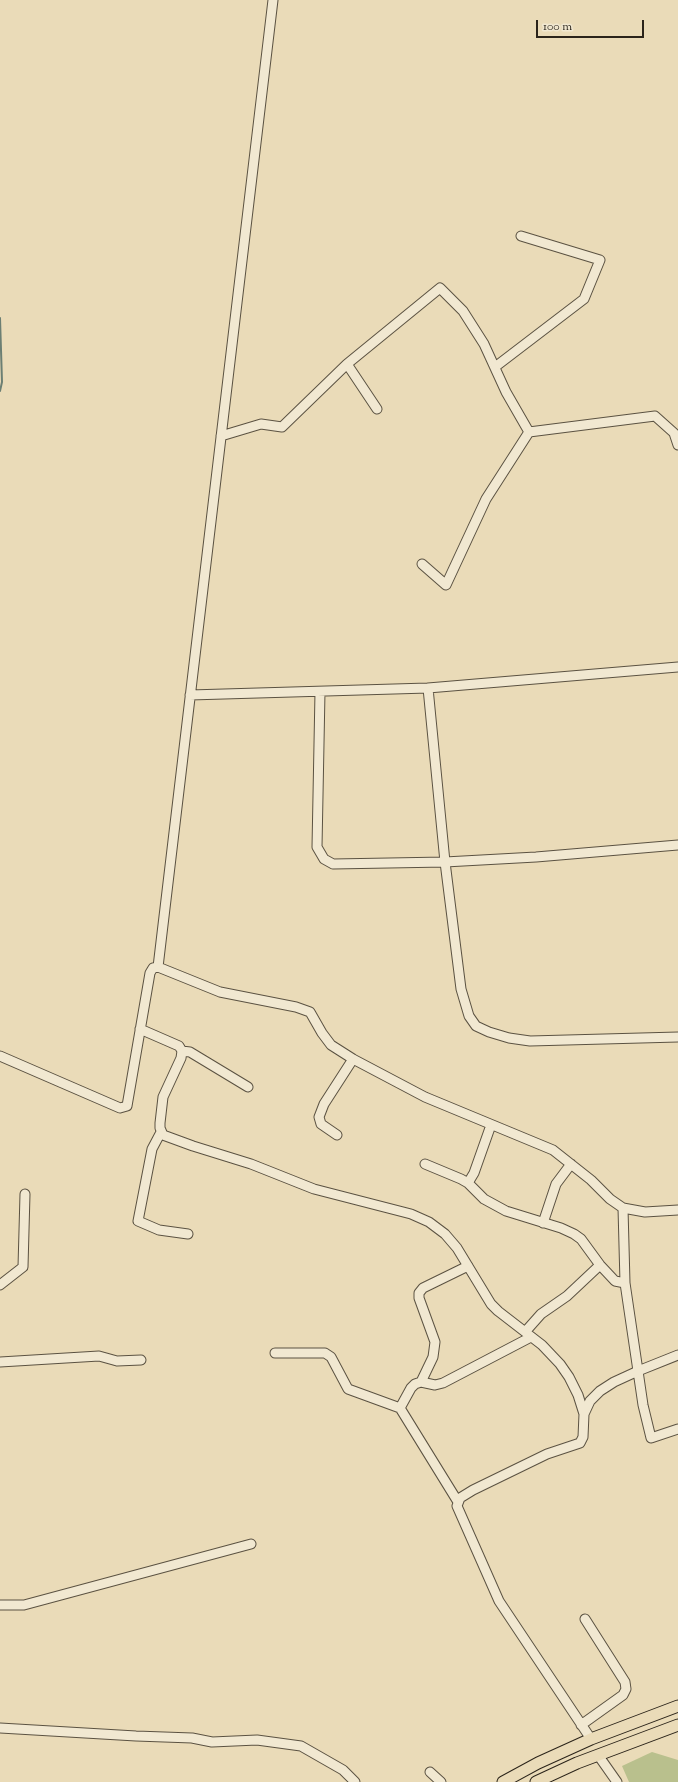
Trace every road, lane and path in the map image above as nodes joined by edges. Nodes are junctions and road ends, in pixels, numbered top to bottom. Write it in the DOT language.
graph roads {
  1 [pos="273,0"];
  2 [pos="521,236"];
  3 [pos="347,364"];
  4 [pos="495,367"];
  5 [pos="377,409"];
  6 [pos="529,432"];
  7 [pos="221,436"];
  8 [pos="678,445"];
  9 [pos="422,564"];
  10 [pos="678,667"];
  11 [pos="428,688"];
  12 [pos="320,692"];
  13 [pos="190,695"];
  14 [pos="678,845"];
  15 [pos="445,862"];
  16 [pos="158,967"];
  17 [pos="140,1029"];
  18 [pos="678,1037"];
  19 [pos="182,1051"];
  20 [pos="0,1056"];
  21 [pos="353,1059"];
  22 [pos="248,1087"];
  23 [pos="491,1125"];
  24 [pos="161,1132"];
  25 [pos="337,1135"];
  26 [pos="425,1164"];
  27 [pos="571,1164"];
  28 [pos="468,1183"];
  29 [pos="25,1194"];
  30 [pos="623,1208"];
  31 [pos="678,1210"];
  32 [pos="543,1223"];
  33 [pos="188,1234"];
  34 [pos="600,1265"];
  35 [pos="468,1266"];
  36 [pos="625,1283"];
  37 [pos="0,1285"];
  38 [pos="528,1334"];
  39 [pos="275,1353"];
  40 [pos="678,1355"];
  41 [pos="141,1360"];
  42 [pos="0,1362"];
  43 [pos="638,1371"];
  44 [pos="421,1382"];
  45 [pos="400,1408"];
  46 [pos="584,1414"];
  47 [pos="678,1429"];
  48 [pos="458,1502"];
  49 [pos="251,1544"];
  50 [pos="0,1606"];
  51 [pos="585,1619"];
  52 [pos="678,1706"];
  53 [pos="581,1725"];
  54 [pos="678,1725"];
  55 [pos="0,1728"];
  56 [pos="591,1739"];
  57 [pos="598,1755"];
  58 [pos="430,1772"];
  59 [pos="355,1782"];
  60 [pos="441,1782"];
  61 [pos="503,1782"];
  62 [pos="536,1782"];
  63 [pos="617,1782"];
  1 -- 7 [label="street"];
  2 -- 4 [label="street"];
  3 -- 4 [label="street"];
  3 -- 5 [label="street"];
  3 -- 7 [label="street"];
  4 -- 6 [label="street"];
  6 -- 8 [label="street"];
  6 -- 9 [label="street"];
  7 -- 13 [label="street"];
  10 -- 11 [label="street"];
  11 -- 12 [label="street"];
  11 -- 15 [label="street"];
  12 -- 13 [label="street"];
  12 -- 15 [label="street"];
  13 -- 16 [label="street"];
  14 -- 15 [label="street"];
  15 -- 18 [label="street"];
  16 -- 17 [label="street"];
  16 -- 21 [label="street"];
  17 -- 19 [label="street"];
  17 -- 20 [label="street"];
  19 -- 22 [label="street"];
  19 -- 24 [label="street"];
  21 -- 23 [label="street"];
  21 -- 25 [label="street"];
  23 -- 27 [label="street"];
  23 -- 28 [label="street"];
  24 -- 33 [label="street"];
  24 -- 35 [label="street"];
  26 -- 28 [label="street"];
  27 -- 30 [label="street"];
  27 -- 32 [label="street"];
  28 -- 32 [label="street"];
  29 -- 37 [label="street"];
  30 -- 31 [label="street"];
  30 -- 36 [label="street"];
  32 -- 34 [label="street"];
  34 -- 36 [label="street"];
  34 -- 38 [label="street"];
  35 -- 38 [label="street"];
  35 -- 44 [label="street"];
  36 -- 43 [label="street"];
  38 -- 44 [label="street"];
  38 -- 46 [label="street"];
  39 -- 45 [label="street"];
  40 -- 43 [label="street"];
  41 -- 42 [label="street"];
  43 -- 46 [label="street"];
  43 -- 47 [label="street"];
  44 -- 45 [label="street"];
  45 -- 48 [label="street"];
  46 -- 48 [label="street"];
  48 -- 53 [label="street"];
  49 -- 50 [label="street"];
  51 -- 53 [label="street"];
  52 -- 56 [label="main road"];
  53 -- 56 [label="street"];
  54 -- 57 [label="main road"];
  55 -- 59 [label="street"];
  56 -- 61 [label="main road"];
  57 -- 62 [label="main road"];
  57 -- 63 [label="street"];
  58 -- 60 [label="street"];
}
